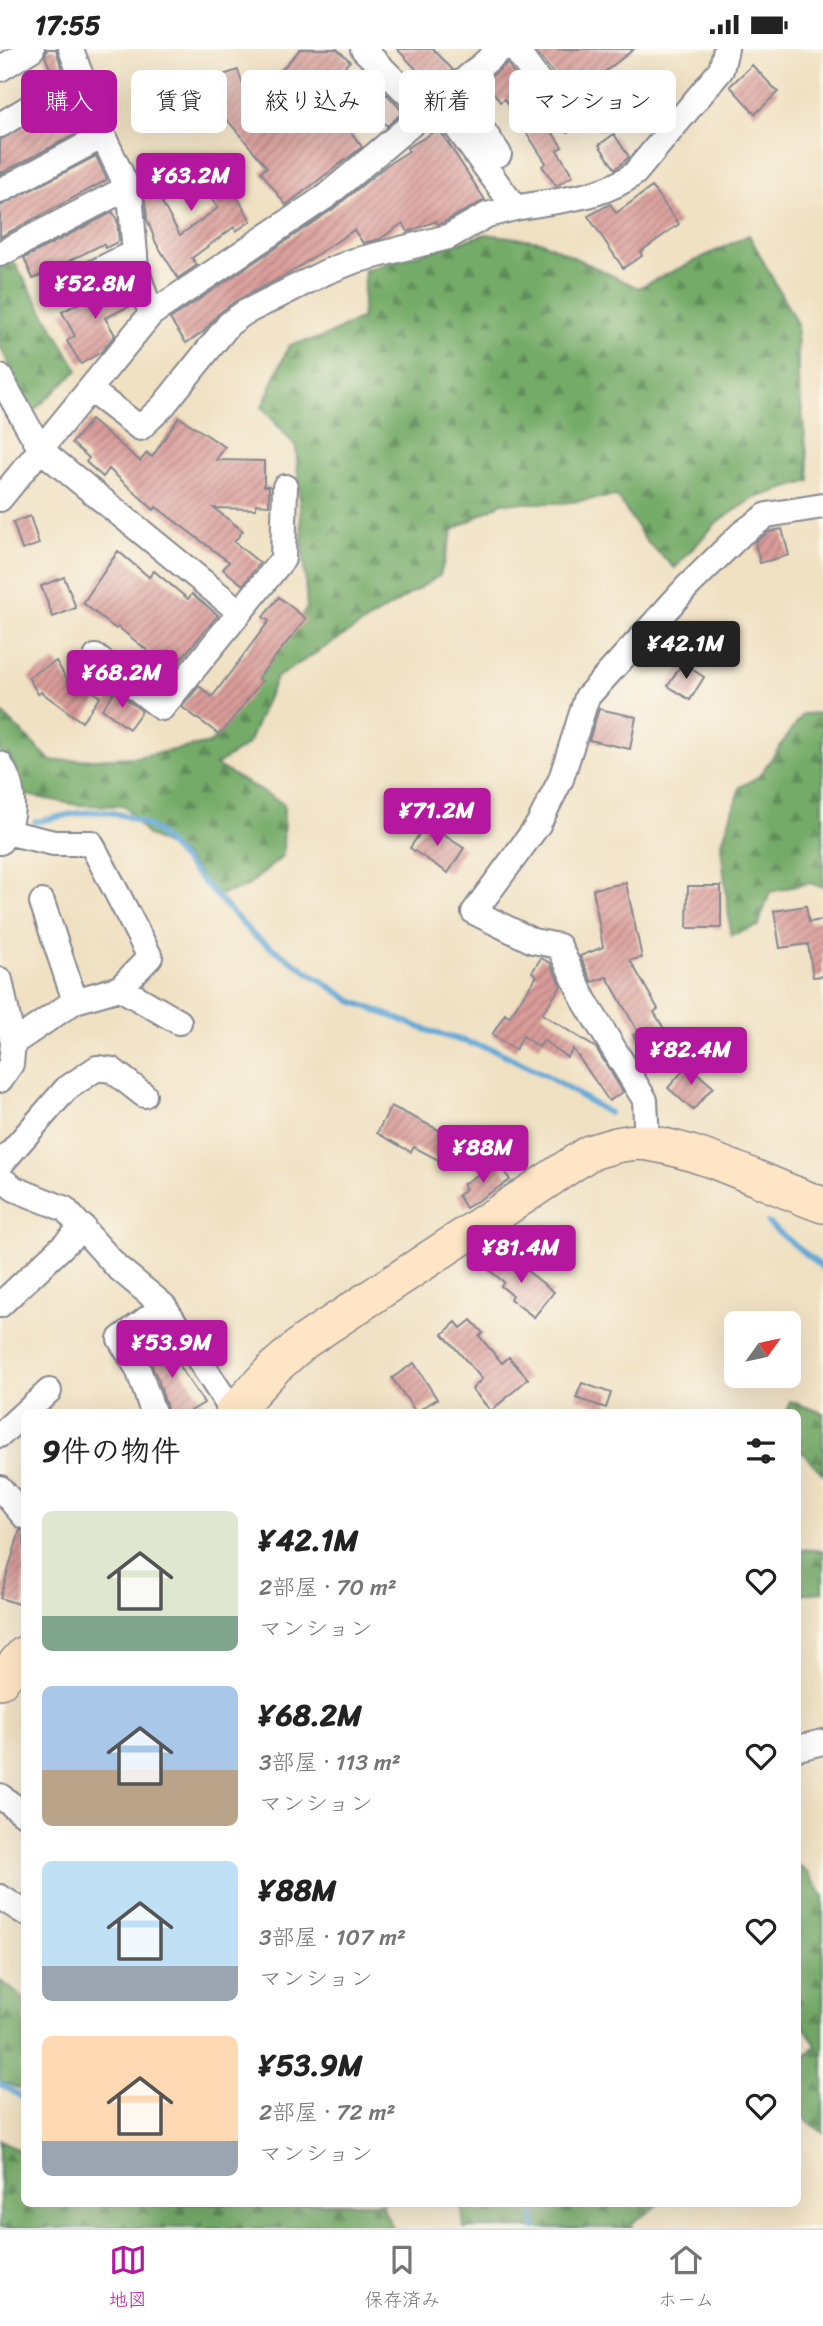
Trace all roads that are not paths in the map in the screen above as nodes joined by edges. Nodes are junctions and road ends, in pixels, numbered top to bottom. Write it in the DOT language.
graph roads {
  1 [pos="32,49"];
  2 [pos="71,49"];
  3 [pos="363,49"];
  4 [pos="501,49"];
  5 [pos="515,49"];
  6 [pos="726,49"];
  7 [pos="0,69"];
  8 [pos="79,70"];
  9 [pos="477,70"];
  10 [pos="531,70"];
  11 [pos="399,74"];
  12 [pos="21,112"];
  13 [pos="0,124"];
  14 [pos="102,133"];
  15 [pos="402,133"];
  16 [pos="462,133"];
  17 [pos="475,133"];
  18 [pos="103,136"];
  19 [pos="499,154"];
  20 [pos="127,188"];
  21 [pos="0,191"];
  22 [pos="515,208"];
  23 [pos="135,252"];
  24 [pos="0,254"];
  25 [pos="63,288"];
  26 [pos="151,314"];
  27 [pos="0,377"];
  28 [pos="90,390"];
  29 [pos="41,450"];
  30 [pos="285,487"];
  31 [pos="0,499"];
  32 [pos="823,506"];
  33 [pos="240,612"];
  34 [pos="96,657"];
  35 [pos="0,764"];
  36 [pos="3,837"];
  37 [pos="41,902"];
  38 [pos="0,980"];
  39 [pos="120,988"];
  40 [pos="75,1001"];
  41 [pos="179,1022"];
  42 [pos="13,1043"];
  43 [pos="0,1080"];
  44 [pos="145,1095"];
  45 [pos="647,1142"];
  46 [pos="0,1165"];
  47 [pos="0,1178"];
  48 [pos="823,1205"];
  49 [pos="83,1227"];
  50 [pos="0,1305"];
  51 [pos="164,1306"];
  52 [pos="49,1391"];
  53 [pos="29,1409"];
  54 [pos="152,1409"];
  55 [pos="231,1409"];
  56 [pos="236,1409"];
  57 [pos="21,1417"];
  58 [pos="0,1435"];
  59 [pos="0,1488"];
  60 [pos="21,1512"];
  61 [pos="21,1657"];
  62 [pos="0,1681"];
  63 [pos="823,1742"];
  64 [pos="801,1747"];
  65 [pos="0,1796"];
  66 [pos="21,1812"];
  67 [pos="0,1896"];
  68 [pos="21,1910"];
  1 -- 7 [label="street"];
  2 -- 8 [label="street"];
  3 -- 11 [label="street"];
  4 -- 9 [label="street"];
  5 -- 10 [label="street"];
  6 -- 22 [label="street"];
  12 -- 13 [label="street"];
  14 -- 18 [label="street"];
  15 -- 26 [label="street"];
  16 -- 22 [label="street"];
  17 -- 19 [label="street"];
  18 -- 20 [label="street"];
  18 -- 21 [label="street"];
  20 -- 23 [label="street"];
  20 -- 24 [label="street"];
  22 -- 28 [label="street"];
  23 -- 25 [label="street"];
  23 -- 26 [label="street"];
  26 -- 28 [label="street"];
  27 -- 29 [label="street"];
  28 -- 29 [label="street"];
  29 -- 31 [label="street"];
  29 -- 33 [label="street"];
  30 -- 33 [label="street"];
  32 -- 45 [label="street"];
  33 -- 34 [label="street"];
  35 -- 36 [label="street"];
  36 -- 39 [label="street"];
  37 -- 40 [label="street"];
  38 -- 42 [label="street"];
  39 -- 40 [label="street"];
  39 -- 41 [label="street"];
  40 -- 42 [label="street"];
  42 -- 43 [label="street"];
  44 -- 46 [label="street"];
  45 -- 48 [label="street"];
  45 -- 56 [label="street"];
  47 -- 49 [label="street"];
  49 -- 50 [label="street"];
  49 -- 51 [label="street"];
  51 -- 54 [label="street"];
  51 -- 55 [label="street"];
  52 -- 53 [label="street"];
  57 -- 58 [label="street"];
  59 -- 60 [label="street"];
  61 -- 62 [label="street"];
  63 -- 64 [label="street"];
  65 -- 66 [label="street"];
  67 -- 68 [label="street"];
}
